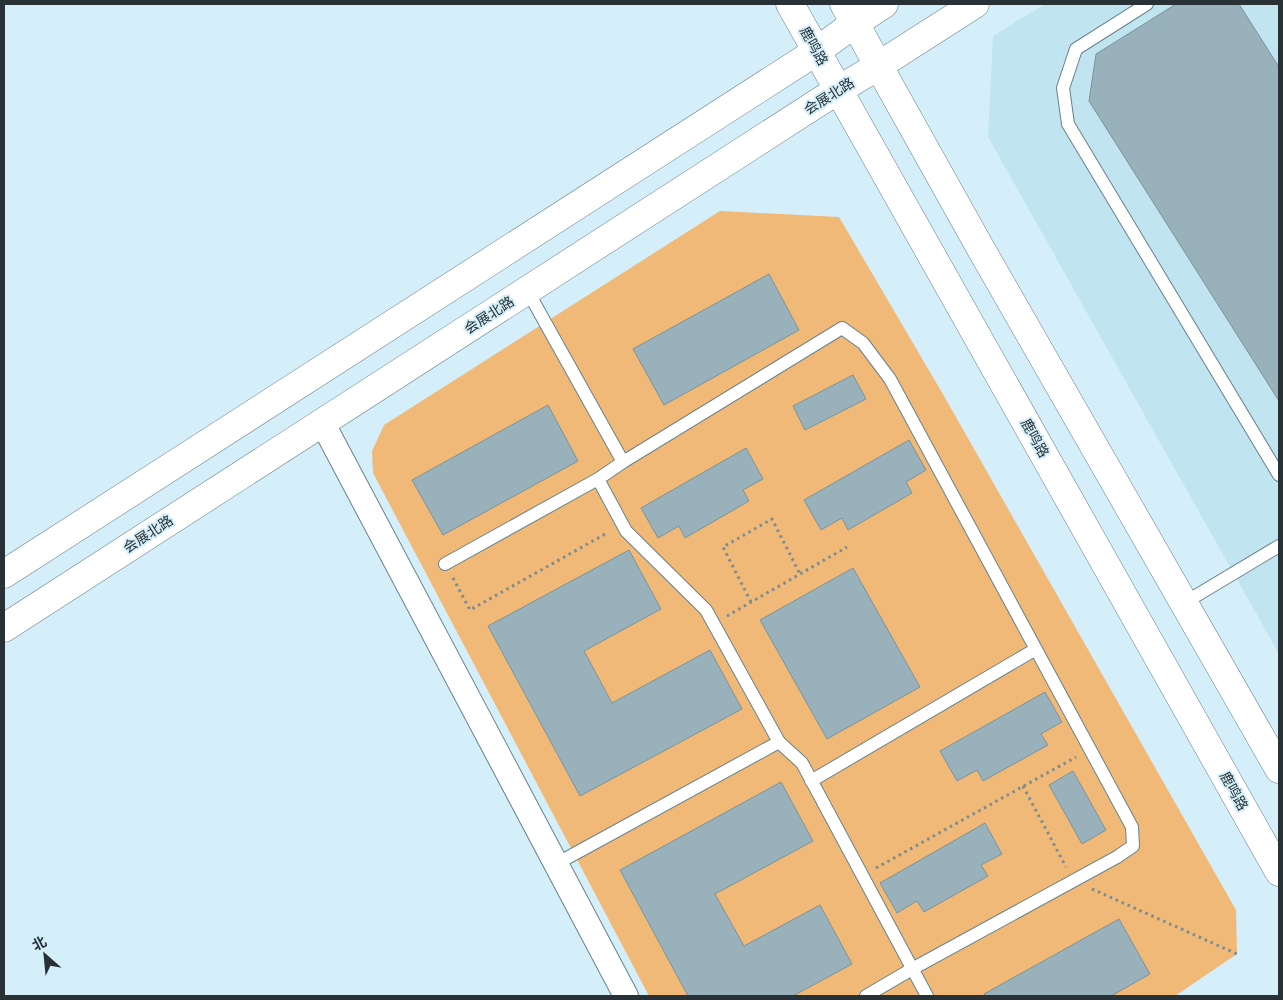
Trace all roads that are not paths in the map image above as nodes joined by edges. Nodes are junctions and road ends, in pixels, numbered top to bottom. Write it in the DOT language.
graph roads {
  1 [pos="790,4"];
  2 [pos="884,4"];
  3 [pos="975,4"];
  4 [pos="1147,4"];
  5 [pos="849,13"];
  6 [pos="817,51"];
  7 [pos="878,66"];
  8 [pos="838,90"];
  9 [pos="528,290"];
  10 [pos="322,422"];
  11 [pos="623,462"];
  12 [pos="1279,475"];
  13 [pos="598,479"];
  14 [pos="1279,546"];
  15 [pos="445,564"];
  16 [pos="4,574"];
  17 [pos="1184,603"];
  18 [pos="4,628"];
  19 [pos="1036,649"];
  20 [pos="779,742"];
  21 [pos="1279,770"];
  22 [pos="811,781"];
  23 [pos="556,864"];
  24 [pos="1279,872"];
  25 [pos="912,969"];
  26 [pos="626,996"];
  27 [pos="866,996"];
  28 [pos="927,996"];
  1 -- 6 [label="main road, 鹿鸣路"];
  2 -- 5 [label="main road"];
  3 -- 7 [label="main road, 会展北路"];
  4 -- 12 [label="lane"];
  5 -- 6 [label="main road"];
  5 -- 7 [label="main road"];
  6 -- 8 [label="main road, 鹿鸣路"];
  6 -- 16 [label="main road"];
  7 -- 8 [label="main road, 会展北路"];
  7 -- 17 [label="main road"];
  8 -- 9 [label="main road, 会展北路"];
  8 -- 24 [label="main road, 鹿鸣路"];
  9 -- 10 [label="main road, 会展北路"];
  9 -- 11 [label="lane"];
  10 -- 18 [label="main road, 会展北路"];
  10 -- 23 [label="street"];
  11 -- 13 [label="lane"];
  11 -- 19 [label="lane"];
  13 -- 15 [label="lane"];
  13 -- 20 [label="lane"];
  14 -- 17 [label="lane"];
  17 -- 21 [label="main road"];
  19 -- 22 [label="lane"];
  19 -- 25 [label="lane"];
  20 -- 22 [label="lane"];
  20 -- 23 [label="lane"];
  22 -- 25 [label="lane"];
  23 -- 26 [label="street"];
  25 -- 27 [label="lane"];
  25 -- 28 [label="lane"];
}
